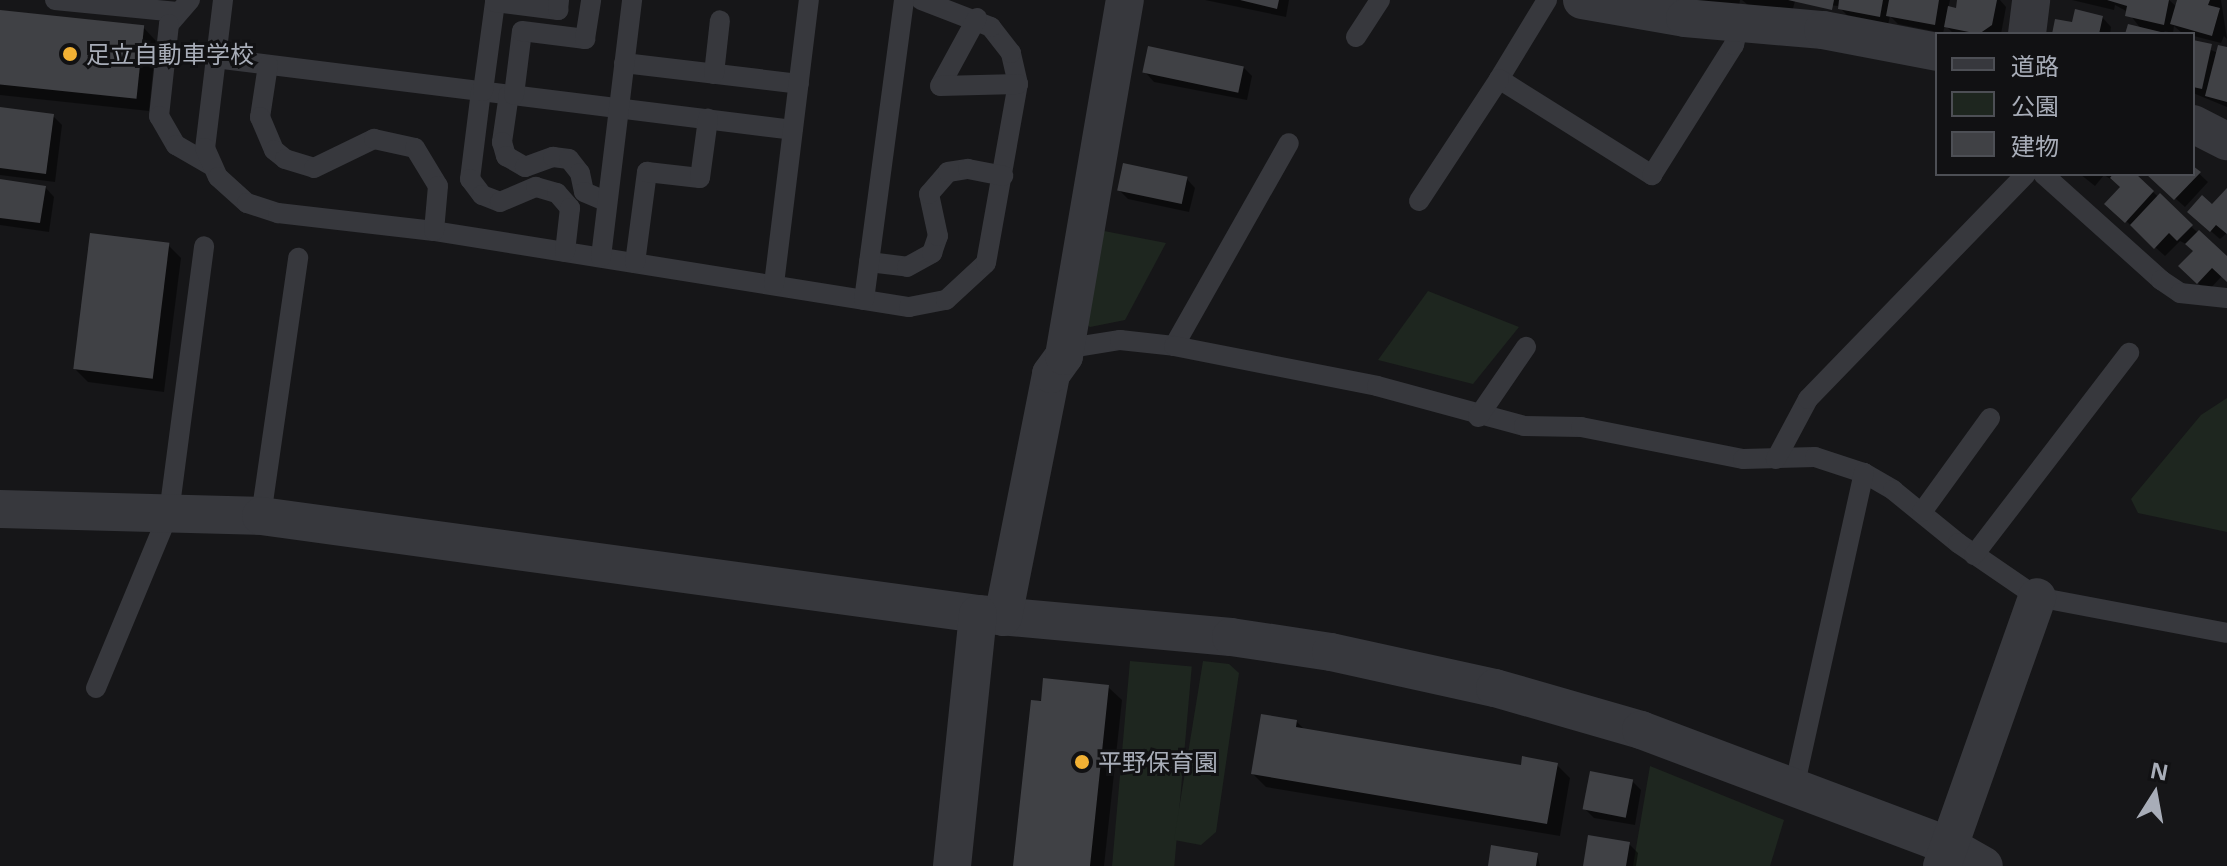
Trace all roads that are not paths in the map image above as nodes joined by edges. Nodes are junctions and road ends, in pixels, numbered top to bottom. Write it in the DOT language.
graph roads {
  1 [pos="55,0"];
  2 [pos="223,0"];
  3 [pos="559,0"];
  4 [pos="591,0"];
  5 [pos="632,0"];
  6 [pos="809,0"];
  7 [pos="904,0"];
  8 [pos="921,0"];
  9 [pos="1125,0"];
  10 [pos="1380,0"];
  11 [pos="1547,0"];
  12 [pos="1582,0"];
  13 [pos="2031,0"];
  14 [pos="184,6"];
  15 [pos="977,18"];
  16 [pos="720,20"];
  17 [pos="1739,23"];
  18 [pos="2027,32"];
  19 [pos="1356,37"];
  20 [pos="1935,52"];
  21 [pos="215,58"];
  22 [pos="624,63"];
  23 [pos="268,65"];
  24 [pos="714,74"];
  25 [pos="1499,79"];
  26 [pos="799,84"];
  27 [pos="1018,84"];
  28 [pos="482,91"];
  29 [pos="512,95"];
  30 [pos="619,108"];
  31 [pos="708,119"];
  32 [pos="2195,125"];
  33 [pos="793,130"];
  34 [pos="2227,141"];
  35 [pos="1289,143"];
  36 [pos="210,165"];
  37 [pos="1003,176"];
  38 [pos="2024,176"];
  39 [pos="2045,176"];
  40 [pos="1419,201"];
  41 [pos="607,202"];
  42 [pos="434,231"];
  43 [pos="204,246"];
  44 [pos="565,252"];
  45 [pos="601,257"];
  46 [pos="298,258"];
  47 [pos="869,262"];
  48 [pos="635,263"];
  49 [pos="774,284"];
  50 [pos="2227,298"];
  51 [pos="864,300"];
  52 [pos="1174,346"];
  53 [pos="1526,347"];
  54 [pos="2129,353"];
  55 [pos="1064,356"];
  56 [pos="1478,417"];
  57 [pos="1990,418"];
  58 [pos="1776,459"];
  59 [pos="1864,473"];
  60 [pos="0,509"];
  61 [pos="1922,512"];
  62 [pos="169,513"];
  63 [pos="261,516"];
  64 [pos="1974,555"];
  65 [pos="2037,597"];
  66 [pos="991,615"];
  67 [pos="2227,633"];
  68 [pos="96,688"];
  69 [pos="1794,788"];
  70 [pos="1945,856"];
  71 [pos="952,866"];
  72 [pos="1984,866"];
  1 -- 14 [label="lane"];
  2 -- 21 [label="lane"];
  3 -- 28 [label="lane"];
  4 -- 29 [label="lane"];
  5 -- 22 [label="lane"];
  6 -- 26 [label="lane"];
  7 -- 47 [label="lane"];
  8 -- 15 [label="lane"];
  9 -- 55 [label="street"];
  10 -- 19 [label="lane"];
  11 -- 25 [label="lane"];
  12 -- 17 [label="street"];
  13 -- 18 [label="street"];
  14 -- 36 [label="lane"];
  15 -- 27 [label="lane"];
  15 -- 27 [label="lane"];
  16 -- 24 [label="lane"];
  17 -- 20 [label="street"];
  17 -- 25 [label="lane"];
  21 -- 23 [label="lane"];
  21 -- 36 [label="lane"];
  22 -- 24 [label="lane"];
  22 -- 30 [label="lane"];
  23 -- 28 [label="lane"];
  23 -- 42 [label="lane"];
  24 -- 26 [label="lane"];
  25 -- 40 [label="lane"];
  26 -- 33 [label="lane"];
  27 -- 37 [label="lane"];
  28 -- 29 [label="lane"];
  28 -- 44 [label="lane"];
  29 -- 30 [label="lane"];
  29 -- 41 [label="lane"];
  30 -- 31 [label="lane"];
  30 -- 41 [label="lane"];
  31 -- 33 [label="lane"];
  31 -- 48 [label="lane"];
  32 -- 34 [label="street"];
  33 -- 49 [label="lane"];
  35 -- 52 [label="lane"];
  36 -- 42 [label="lane"];
  37 -- 47 [label="lane"];
  37 -- 51 [label="lane"];
  38 -- 58 [label="lane"];
  39 -- 50 [label="lane"];
  41 -- 45 [label="lane"];
  42 -- 44 [label="lane"];
  43 -- 62 [label="lane"];
  44 -- 45 [label="lane"];
  45 -- 48 [label="lane"];
  46 -- 63 [label="lane"];
  47 -- 51 [label="lane"];
  48 -- 49 [label="lane"];
  49 -- 51 [label="lane"];
  52 -- 55 [label="lane"];
  52 -- 56 [label="lane"];
  53 -- 56 [label="lane"];
  54 -- 64 [label="lane"];
  55 -- 66 [label="street"];
  56 -- 58 [label="lane"];
  57 -- 61 [label="lane"];
  58 -- 59 [label="lane"];
  59 -- 61 [label="lane"];
  59 -- 69 [label="lane"];
  60 -- 62 [label="street"];
  61 -- 64 [label="lane"];
  62 -- 63 [label="street"];
  62 -- 68 [label="lane"];
  63 -- 66 [label="street"];
  64 -- 65 [label="lane"];
  65 -- 67 [label="lane"];
  65 -- 70 [label="street"];
  66 -- 69 [label="street"];
  66 -- 71 [label="street"];
  69 -- 70 [label="street"];
  70 -- 72 [label="street"];
}
